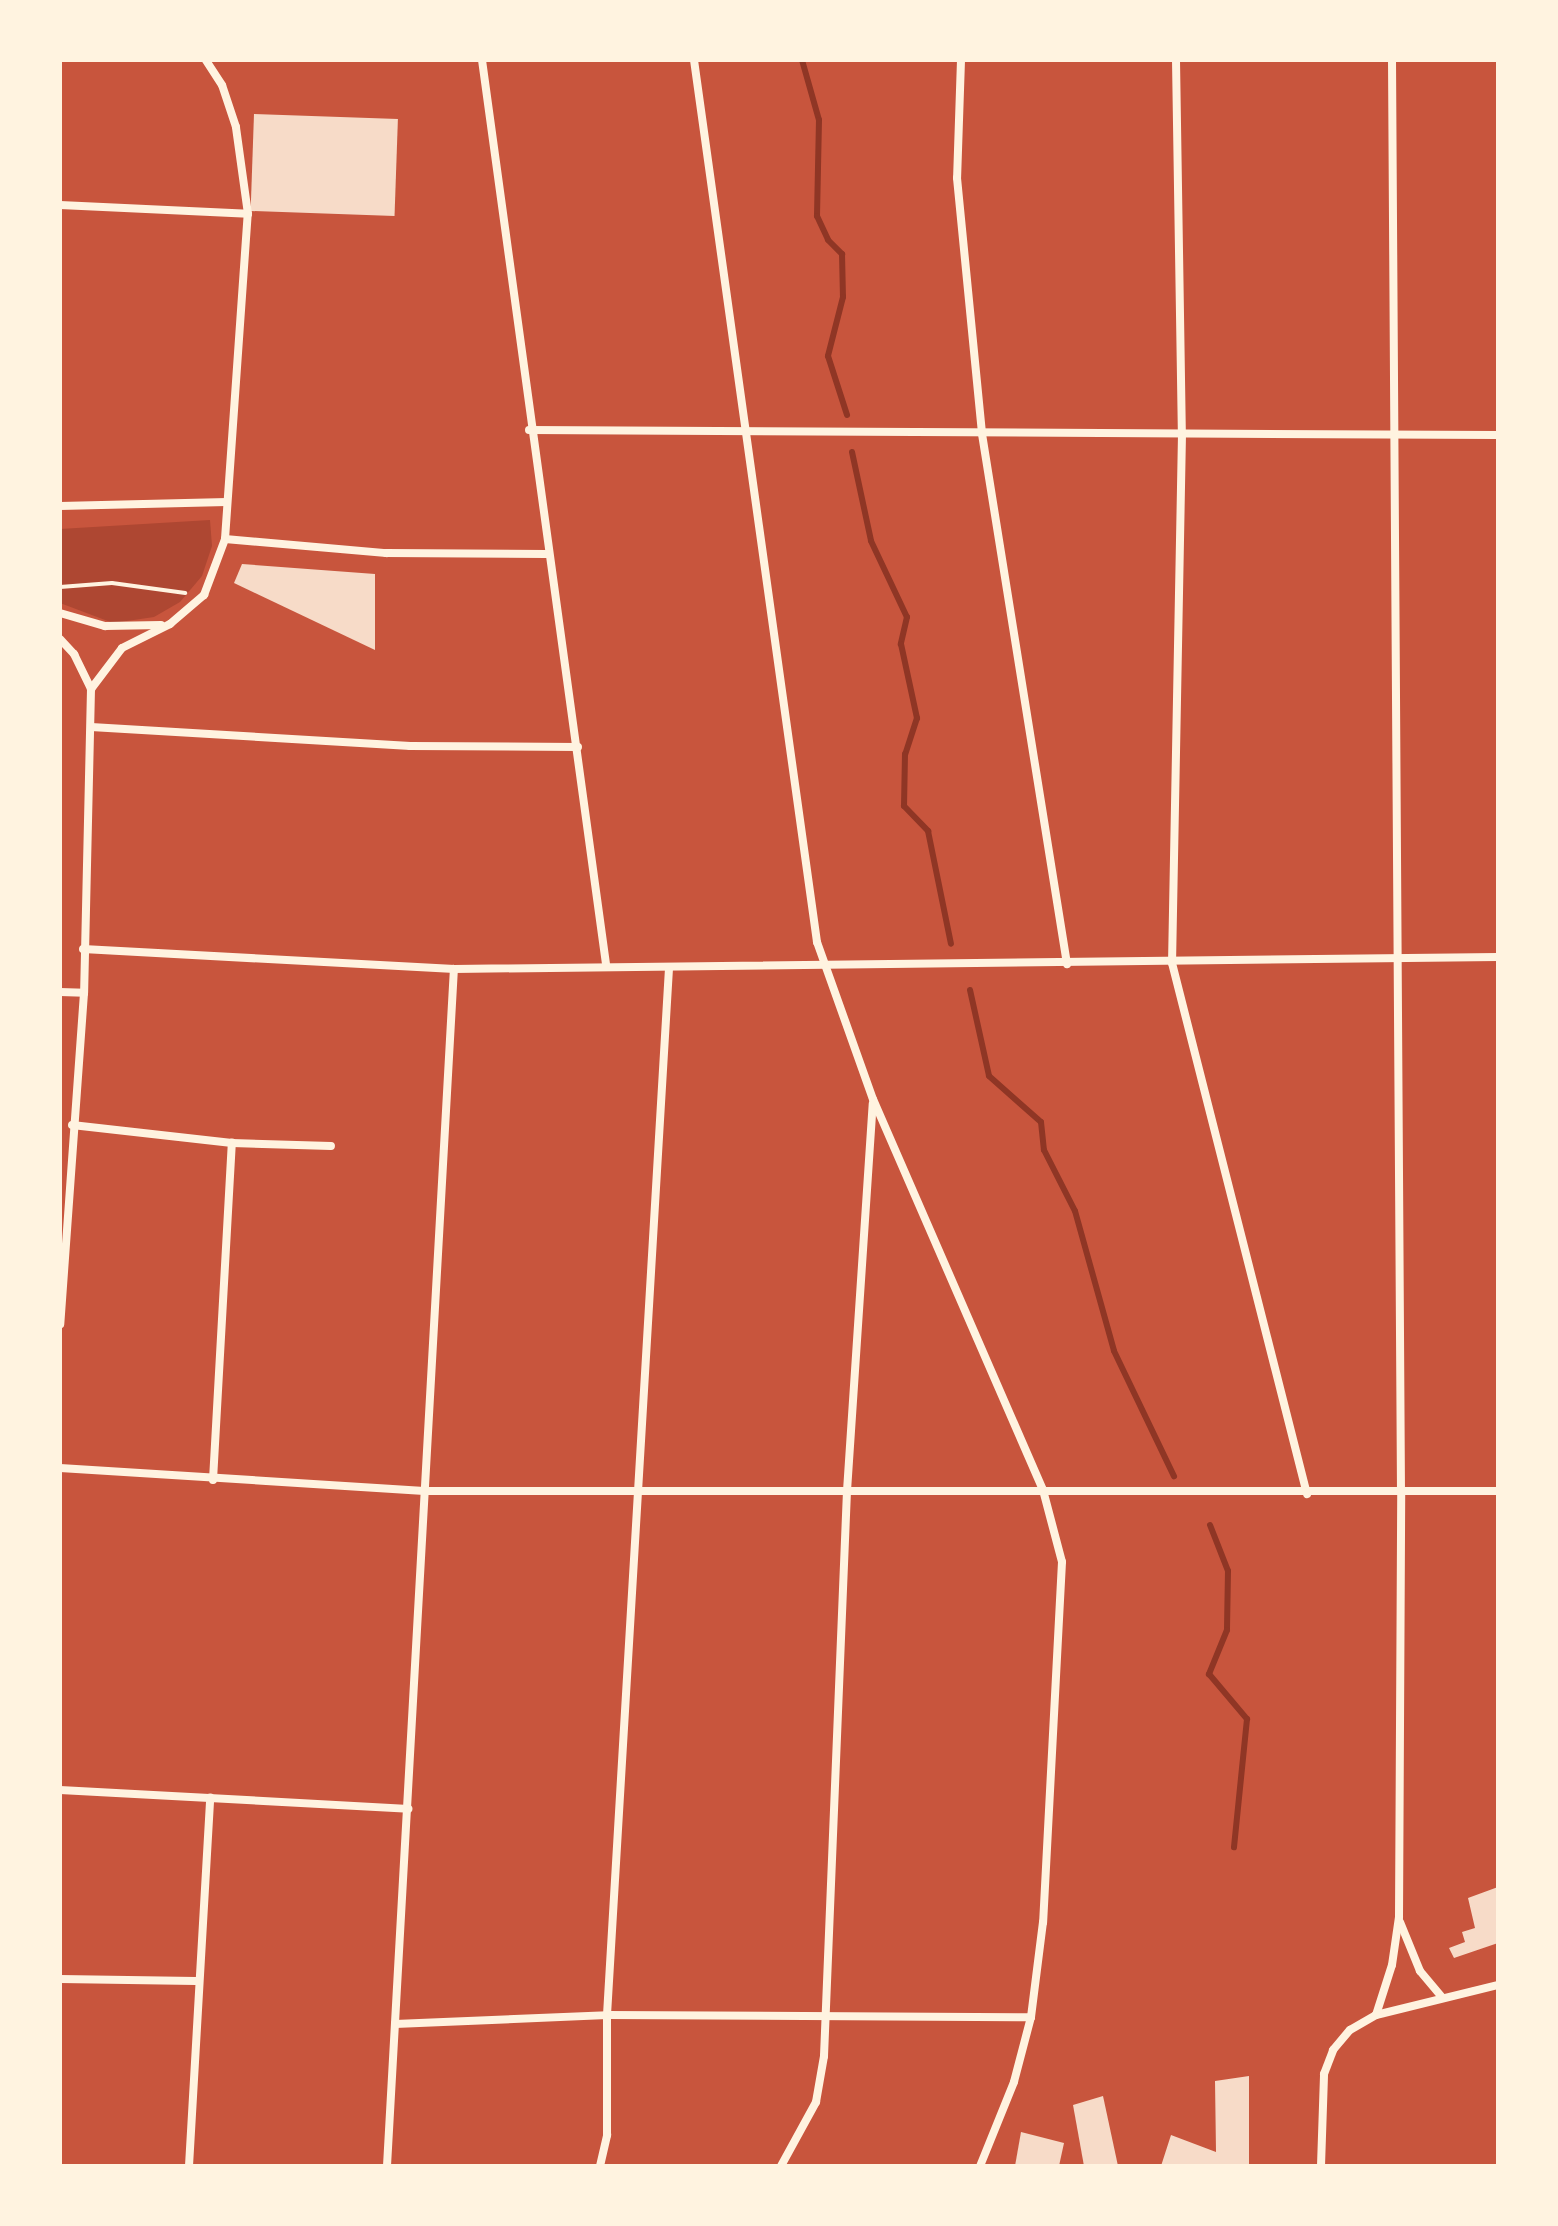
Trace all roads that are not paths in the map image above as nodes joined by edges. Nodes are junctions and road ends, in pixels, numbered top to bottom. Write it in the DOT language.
graph roads {
  1 [pos="206,60"];
  2 [pos="482,60"];
  3 [pos="694,60"];
  4 [pos="961,60"];
  5 [pos="1176,60"];
  6 [pos="1392,60"];
  7 [pos="60,205"];
  8 [pos="248,214"];
  9 [pos="529,430"];
  10 [pos="742,434"];
  11 [pos="982,434"];
  12 [pos="1182,434"];
  13 [pos="1398,435"];
  14 [pos="1498,435"];
  15 [pos="227,502"];
  16 [pos="60,506"];
  17 [pos="225,539"];
  18 [pos="546,554"];
  19 [pos="60,613"];
  20 [pos="170,624"];
  21 [pos="60,639"];
  22 [pos="91,689"];
  23 [pos="91,727"];
  24 [pos="578,747"];
  25 [pos="83,949"];
  26 [pos="1498,957"];
  27 [pos="1398,959"];
  28 [pos="1172,963"];
  29 [pos="606,964"];
  30 [pos="1067,964"];
  31 [pos="823,967"];
  32 [pos="669,968"];
  33 [pos="454,969"];
  34 [pos="60,992"];
  35 [pos="84,993"];
  36 [pos="873,1099"];
  37 [pos="72,1125"];
  38 [pos="232,1143"];
  39 [pos="331,1146"];
  40 [pos="60,1324"];
  41 [pos="60,1468"];
  42 [pos="213,1480"];
  43 [pos="1043,1490"];
  44 [pos="424,1491"];
  45 [pos="847,1491"];
  46 [pos="1498,1491"];
  47 [pos="637,1492"];
  48 [pos="1401,1492"];
  49 [pos="1307,1494"];
  50 [pos="60,1790"];
  51 [pos="210,1798"];
  52 [pos="408,1809"];
  53 [pos="1399,1917"];
  54 [pos="60,1979"];
  55 [pos="196,1981"];
  56 [pos="1498,1985"];
  57 [pos="1441,1996"];
  58 [pos="607,2015"];
  59 [pos="825,2015"];
  60 [pos="1376,2015"];
  61 [pos="1031,2017"];
  62 [pos="395,2024"];
  63 [pos="189,2166"];
  64 [pos="387,2166"];
  65 [pos="600,2166"];
  66 [pos="781,2166"];
  67 [pos="980,2166"];
  68 [pos="1321,2166"];
  1 -- 8 [label="street"];
  2 -- 9 [label="street"];
  3 -- 10 [label="street"];
  4 -- 11 [label="street"];
  5 -- 12 [label="street"];
  6 -- 13 [label="street"];
  7 -- 8 [label="street"];
  8 -- 15 [label="street"];
  9 -- 10 [label="street"];
  9 -- 18 [label="street"];
  10 -- 11 [label="street"];
  10 -- 31 [label="street"];
  11 -- 12 [label="street"];
  11 -- 30 [label="street"];
  12 -- 13 [label="street"];
  12 -- 28 [label="street"];
  13 -- 14 [label="street"];
  13 -- 27 [label="street"];
  15 -- 16 [label="street"];
  15 -- 17 [label="street"];
  17 -- 18 [label="street"];
  17 -- 20 [label="street"];
  18 -- 24 [label="street"];
  19 -- 20 [label="street"];
  20 -- 22 [label="street"];
  21 -- 22 [label="street"];
  22 -- 23 [label="street"];
  23 -- 24 [label="street"];
  23 -- 25 [label="street"];
  24 -- 29 [label="street"];
  25 -- 33 [label="street"];
  25 -- 35 [label="street"];
  26 -- 27 [label="street"];
  27 -- 28 [label="street"];
  27 -- 48 [label="street"];
  28 -- 30 [label="street"];
  28 -- 49 [label="street"];
  29 -- 32 [label="street"];
  29 -- 33 [label="street"];
  30 -- 31 [label="street"];
  31 -- 32 [label="street"];
  31 -- 36 [label="street"];
  32 -- 47 [label="street"];
  33 -- 44 [label="street"];
  34 -- 35 [label="street"];
  35 -- 37 [label="street"];
  36 -- 43 [label="street"];
  36 -- 45 [label="street"];
  37 -- 38 [label="street"];
  37 -- 40 [label="street"];
  38 -- 39 [label="street"];
  38 -- 42 [label="street"];
  41 -- 42 [label="street"];
  42 -- 44 [label="street"];
  43 -- 45 [label="street"];
  43 -- 49 [label="street"];
  43 -- 61 [label="street"];
  44 -- 47 [label="street"];
  44 -- 52 [label="street"];
  45 -- 47 [label="street"];
  45 -- 59 [label="street"];
  46 -- 48 [label="street"];
  47 -- 58 [label="street"];
  48 -- 49 [label="street"];
  48 -- 53 [label="street"];
  50 -- 51 [label="street"];
  51 -- 52 [label="street"];
  51 -- 55 [label="street"];
  52 -- 62 [label="street"];
  53 -- 57 [label="street"];
  53 -- 60 [label="street"];
  54 -- 55 [label="street"];
  55 -- 63 [label="street"];
  56 -- 57 [label="street"];
  57 -- 60 [label="street"];
  58 -- 59 [label="street"];
  58 -- 62 [label="street"];
  58 -- 65 [label="street"];
  59 -- 61 [label="street"];
  59 -- 66 [label="street"];
  60 -- 68 [label="street"];
  61 -- 67 [label="street"];
  62 -- 64 [label="street"];
}
